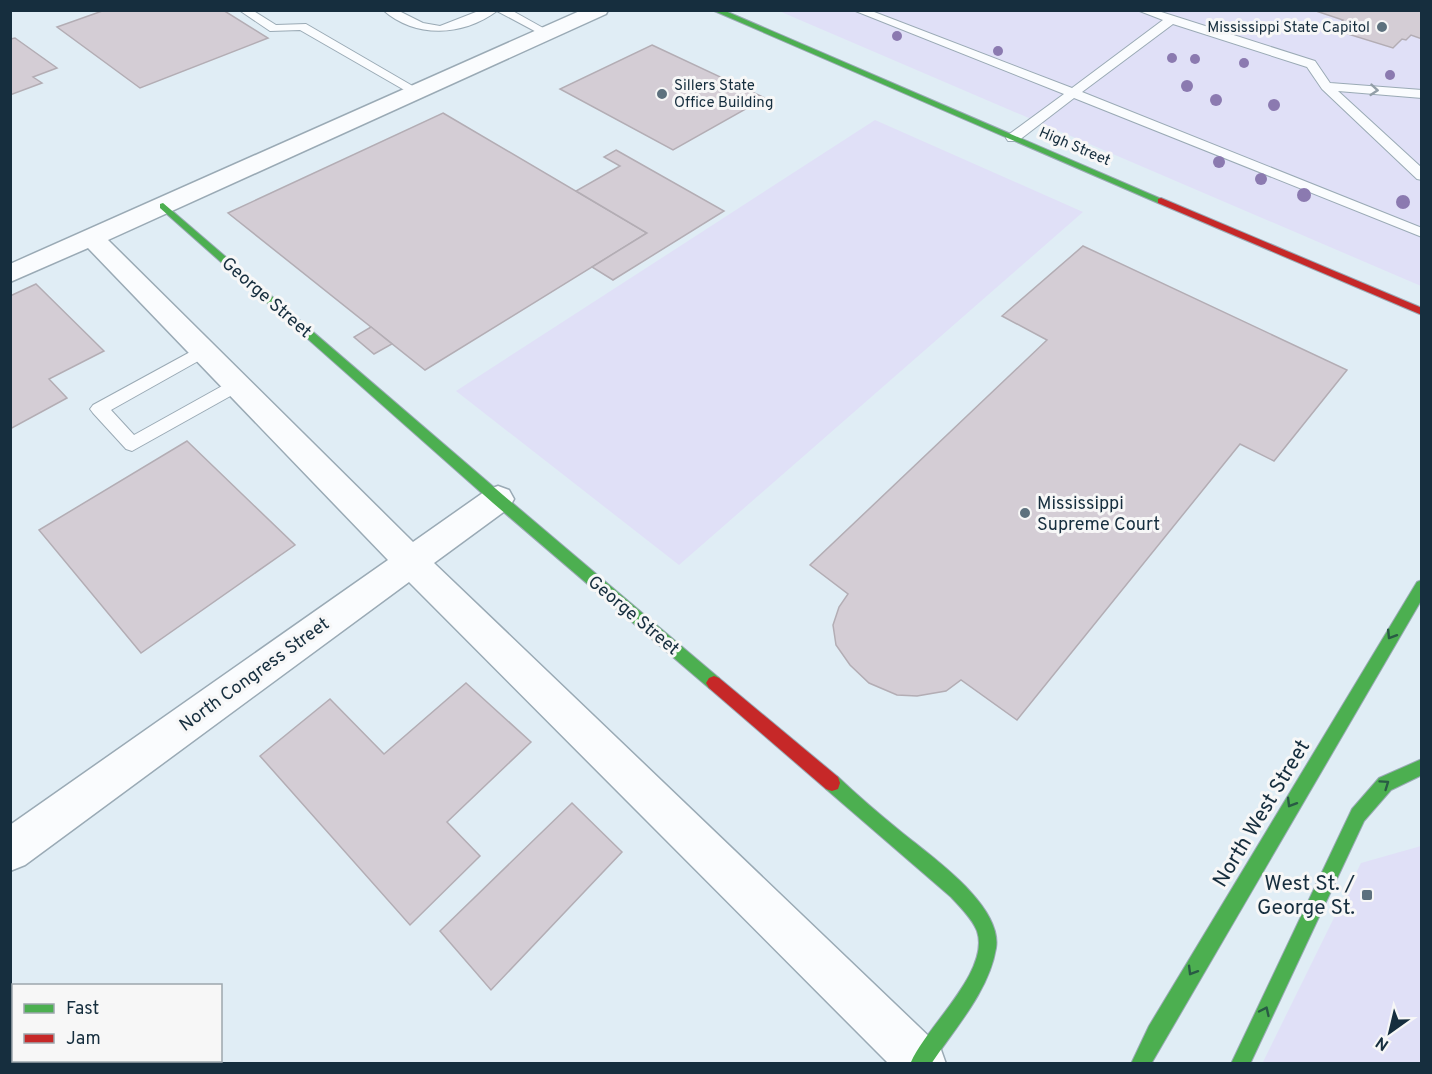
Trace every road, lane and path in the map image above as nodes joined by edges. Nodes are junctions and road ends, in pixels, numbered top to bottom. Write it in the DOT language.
graph roads {
  1 [pos="244,10"];
  2 [pos="388,10"];
  3 [pos="492,10"];
  4 [pos="502,10"];
  5 [pos="599,10"];
  6 [pos="715,10"];
  7 [pos="858,10"];
  8 [pos="1142,10"];
  9 [pos="1171,21"];
  10 [pos="548,34"];
  11 [pos="1326,86"];
  12 [pos="417,92"];
  13 [pos="1072,93"];
  14 [pos="1422,94"];
  15 [pos="1013,138"];
  16 [pos="1422,176"];
  17 [pos="163,206"];
  18 [pos="1422,233"];
  19 [pos="92,238"];
  20 [pos="10,274"];
  21 [pos="1422,312"];
  22 [pos="203,351"];
  23 [pos="237,385"];
  24 [pos="498,499"];
  25 [pos="411,561"];
  26 [pos="1422,586"];
  27 [pos="1422,767"];
  28 [pos="10,850"];
  29 [pos="922,1063"];
  30 [pos="1140,1064"];
  31 [pos="1240,1064"];
  1 -- 12 [label="lane"];
  2 -- 3 [label="lane"];
  4 -- 10 [label="lane"];
  5 -- 10 [label="street"];
  6 -- 15 [label="street, High Street"];
  7 -- 13 [label="lane"];
  8 -- 9 [label="lane"];
  9 -- 11 [label="lane"];
  9 -- 13 [label="lane"];
  10 -- 12 [label="street"];
  11 -- 14 [label="lane, one-way"];
  11 -- 16 [label="lane"];
  12 -- 17 [label="street"];
  13 -- 15 [label="lane"];
  13 -- 18 [label="lane"];
  15 -- 21 [label="street, High Street"];
  17 -- 19 [label="street"];
  17 -- 24 [label="street, George Street"];
  19 -- 20 [label="street"];
  19 -- 22 [label="street, George Street"];
  22 -- 23 [label="street, George Street"];
  22 -- 23 [label="lane"];
  23 -- 25 [label="street, George Street"];
  24 -- 25 [label="street, North Congress Street"];
  24 -- 29 [label="street, George Street"];
  25 -- 28 [label="street, North Congress Street"];
  25 -- 29 [label="street, George Street"];
  26 -- 30 [label="street, North West Street, one-way"];
  31 -- 27 [label="street, one-way"];
}
